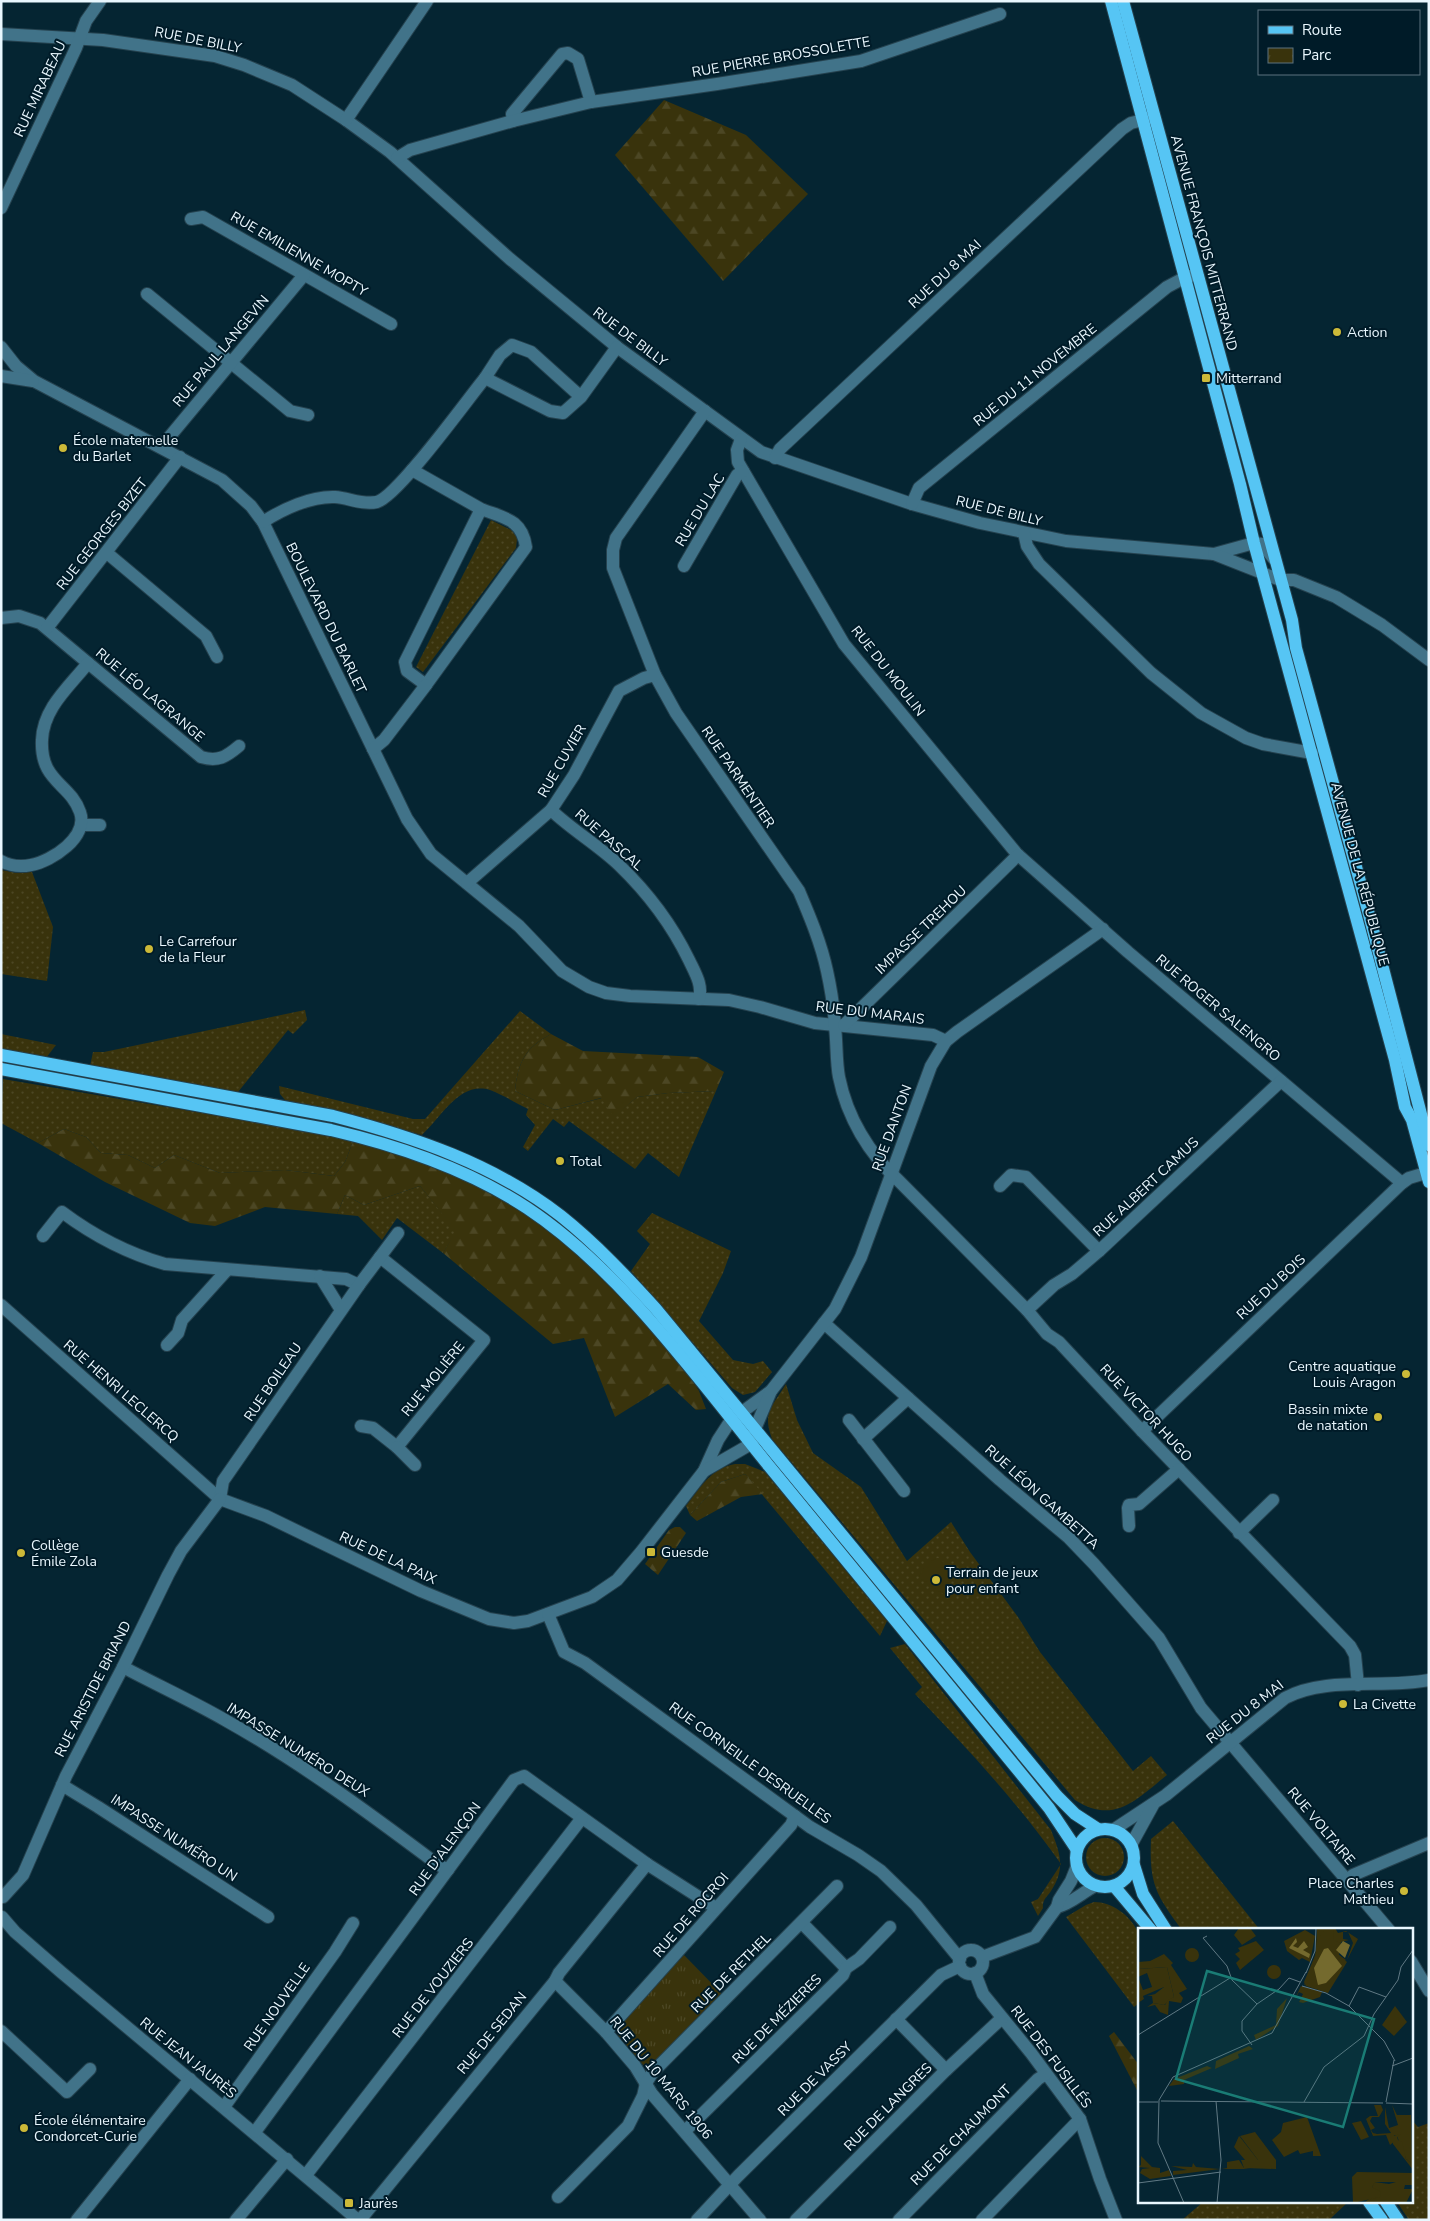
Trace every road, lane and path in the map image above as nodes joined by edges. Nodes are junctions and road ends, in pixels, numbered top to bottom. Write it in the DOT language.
graph roads {
  1 [pos="100,1"];
  2 [pos="427,1"];
  3 [pos="1110,1"];
  4 [pos="1123,1"];
  5 [pos="1000,14"];
  6 [pos="1,34"];
  7 [pos="80,38"];
  8 [pos="591,102"];
  9 [pos="1148,119"];
  10 [pos="346,120"];
  11 [pos="513,121"];
  12 [pos="397,158"];
  13 [pos="1,208"];
  14 [pos="191,219"];
  15 [pos="304,275"];
  16 [pos="1191,276"];
  17 [pos="147,294"];
  18 [pos="391,324"];
  19 [pos="1,347"];
  20 [pos="617,347"];
  21 [pos="230,363"];
  22 [pos="9,373"];
  23 [pos="484,378"];
  24 [pos="581,396"];
  25 [pos="705,411"];
  26 [pos="308,414"];
  27 [pos="742,438"];
  28 [pos="161,447"];
  29 [pos="180,458"];
  30 [pos="776,458"];
  31 [pos="412,470"];
  32 [pos="743,471"];
  33 [pos="912,504"];
  34 [pos="481,509"];
  35 [pos="263,522"];
  36 [pos="1024,533"];
  37 [pos="1254,544"];
  38 [pos="107,553"];
  39 [pos="1214,554"];
  40 [pos="1274,559"];
  41 [pos="684,566"];
  42 [pos="1263,573"];
  43 [pos="1280,580"];
  44 [pos="1,618"];
  45 [pos="47,628"];
  46 [pos="217,657"];
  47 [pos="1429,660"];
  48 [pos="88,663"];
  49 [pos="655,675"];
  50 [pos="426,685"];
  51 [pos="239,746"];
  52 [pos="373,749"];
  53 [pos="1312,753"];
  54 [pos="551,810"];
  55 [pos="82,825"];
  56 [pos="100,825"];
  57 [pos="1017,854"];
  58 [pos="1,862"];
  59 [pos="467,882"];
  60 [pos="1103,929"];
  61 [pos="699,999"];
  62 [pos="839,1026"];
  63 [pos="946,1041"];
  64 [pos="1,1055"];
  65 [pos="1,1069"];
  66 [pos="1281,1080"];
  67 [pos="1421,1117"];
  68 [pos="1429,1145"];
  69 [pos="891,1173"];
  70 [pos="1428,1176"];
  71 [pos="1402,1183"];
  72 [pos="1000,1186"];
  73 [pos="398,1233"];
  74 [pos="43,1236"];
  75 [pos="1099,1251"];
  76 [pos="380,1257"];
  77 [pos="227,1270"];
  78 [pos="320,1276"];
  79 [pos="359,1285"];
  80 [pos="1,1305"];
  81 [pos="341,1310"];
  82 [pos="1027,1310"];
  83 [pos="824,1323"];
  84 [pos="167,1345"];
  85 [pos="771,1391"];
  86 [pos="908,1398"];
  87 [pos="736,1416"];
  88 [pos="849,1420"];
  89 [pos="361,1426"];
  90 [pos="755,1430"];
  91 [pos="1142,1432"];
  92 [pos="864,1439"];
  93 [pos="752,1444"];
  94 [pos="397,1448"];
  95 [pos="415,1465"];
  96 [pos="1179,1469"];
  97 [pos="704,1471"];
  98 [pos="904,1491"];
  99 [pos="220,1500"];
  100 [pos="1273,1500"];
  101 [pos="1129,1526"];
  102 [pos="1239,1533"];
  103 [pos="548,1614"];
  104 [pos="123,1667"];
  105 [pos="1429,1680"];
  106 [pos="1358,1685"];
  107 [pos="1230,1742"];
  108 [pos="62,1786"];
  109 [pos="1155,1803"];
  110 [pos="796,1816"];
  111 [pos="582,1818"];
  112 [pos="1098,1830"];
  113 [pos="1113,1830"];
  114 [pos="1429,1843"];
  115 [pos="1131,1845"];
  116 [pos="1077,1850"];
  117 [pos="647,1864"];
  118 [pos="1134,1865"];
  119 [pos="1077,1866"];
  120 [pos="448,1870"];
  121 [pos="1347,1880"];
  122 [pos="837,1886"];
  123 [pos="1095,1886"];
  124 [pos="1114,1886"];
  125 [pos="2,1897"];
  126 [pos="1057,1907"];
  127 [pos="716,1908"];
  128 [pos="1,1917"];
  129 [pos="268,1917"];
  130 [pos="802,1922"];
  131 [pos="353,1923"];
  132 [pos="890,1927"];
  133 [pos="1149,1928"];
  134 [pos="1165,1928"];
  135 [pos="1387,1928"];
  136 [pos="940,1934"];
  137 [pos="970,1950"];
  138 [pos="982,1957"];
  139 [pos="960,1963"];
  140 [pos="1412,1963"];
  141 [pos="846,1968"];
  142 [pos="975,1973"];
  143 [pos="555,1981"];
  144 [pos="1429,1991"];
  145 [pos="1002,2018"];
  146 [pos="896,2020"];
  147 [pos="1,2031"];
  148 [pos="606,2032"];
  149 [pos="90,2069"];
  150 [pos="946,2070"];
  151 [pos="1046,2074"];
  152 [pos="190,2079"];
  153 [pos="646,2083"];
  154 [pos="224,2107"];
  155 [pos="1080,2119"];
  156 [pos="685,2131"];
  157 [pos="255,2132"];
  158 [pos="287,2159"];
  159 [pos="306,2176"];
  160 [pos="730,2185"];
  161 [pos="558,2197"];
  162 [pos="1370,2204"];
  163 [pos="1387,2204"];
  164 [pos="77,2220"];
  165 [pos="236,2220"];
  166 [pos="359,2220"];
  167 [pos="697,2220"];
  168 [pos="760,2220"];
  169 [pos="796,2220"];
  170 [pos="899,2220"];
  171 [pos="982,2220"];
  172 [pos="1116,2220"];
  173 [pos="1382,2220"];
  174 [pos="1398,2220"];
  1 -- 7 [label="street, RUE MIRABEAU"];
  2 -- 10 [label="street"];
  3 -- 9 [label="main road, AVENUE FRANÇOIS MITTERRAND"];
  4 -- 9 [label="main road, AVENUE FRANÇOIS MITTERRAND"];
  5 -- 8 [label="street, RUE PIERRE BROSSOLETTE"];
  6 -- 7 [label="street"];
  7 -- 10 [label="street, RUE DE BILLY"];
  7 -- 13 [label="street, RUE MIRABEAU"];
  8 -- 11 [label="street, RUE PIERRE BROSSOLETTE"];
  8 -- 11 [label="street"];
  9 -- 16 [label="main road, AVENUE FRANÇOIS MITTERRAND"];
  9 -- 30 [label="street, RUE DU 8 MAI"];
  10 -- 12 [label="street, RUE DE BILLY"];
  11 -- 12 [label="street, RUE PIERRE BROSSOLETTE"];
  12 -- 20 [label="street, RUE DE BILLY"];
  14 -- 15 [label="street, RUE EMILIENNE MOPTY"];
  15 -- 18 [label="street, RUE EMILIENNE MOPTY"];
  15 -- 21 [label="street, RUE PAUL LANGEVIN"];
  16 -- 33 [label="street, RUE DU 11 NOVEMBRE"];
  16 -- 37 [label="main road, AVENUE FRANÇOIS MITTERRAND"];
  16 -- 40 [label="main road, AVENUE FRANÇOIS MITTERRAND"];
  17 -- 21 [label="street"];
  19 -- 22 [label="street"];
  20 -- 24 [label="street"];
  20 -- 25 [label="street, RUE DE BILLY"];
  21 -- 26 [label="street"];
  21 -- 28 [label="street, RUE PAUL LANGEVIN"];
  22 -- 28 [label="street, BOULEVARD DU BARLET"];
  23 -- 24 [label="street"];
  23 -- 24 [label="street"];
  23 -- 31 [label="street"];
  25 -- 27 [label="street, RUE DE BILLY"];
  25 -- 49 [label="street, RUE PARMENTIER"];
  27 -- 30 [label="street, RUE DE BILLY"];
  27 -- 32 [label="street, RUE DU MOULIN"];
  28 -- 29 [label="street, BOULEVARD DU BARLET"];
  29 -- 35 [label="street, BOULEVARD DU BARLET"];
  29 -- 38 [label="street, RUE GEORGES BIZET"];
  30 -- 33 [label="street, RUE DE BILLY"];
  31 -- 34 [label="street"];
  31 -- 35 [label="street"];
  32 -- 41 [label="street, RUE DU LAC"];
  32 -- 57 [label="street, RUE DU MOULIN"];
  33 -- 36 [label="street, RUE DE BILLY"];
  34 -- 50 [label="street"];
  34 -- 50 [label="street"];
  35 -- 52 [label="street, BOULEVARD DU BARLET"];
  36 -- 39 [label="street, RUE DE BILLY"];
  36 -- 53 [label="street"];
  37 -- 39 [label="street, RUE DE BILLY"];
  37 -- 40 [label="street"];
  37 -- 42 [label="main road, AVENUE FRANÇOIS MITTERRAND"];
  38 -- 45 [label="street, RUE GEORGES BIZET"];
  38 -- 46 [label="street"];
  39 -- 42 [label="street, RUE DE BILLY"];
  40 -- 43 [label="main road, AVENUE FRANÇOIS MITTERRAND"];
  42 -- 43 [label="street, RUE DE BILLY"];
  42 -- 53 [label="main road, AVENUE DE LA RÉPUBLIQUE"];
  43 -- 47 [label="street, RUE DE BILLY"];
  43 -- 67 [label="main road, AVENUE DE LA RÉPUBLIQUE"];
  44 -- 45 [label="street, RUE LÉO LAGRANGE"];
  45 -- 48 [label="street, RUE LÉO LAGRANGE"];
  48 -- 51 [label="street, RUE LÉO LAGRANGE"];
  48 -- 55 [label="street"];
  49 -- 54 [label="street, RUE CUVIER"];
  49 -- 62 [label="street, RUE PARMENTIER"];
  50 -- 52 [label="street"];
  52 -- 59 [label="street, BOULEVARD DU BARLET"];
  53 -- 67 [label="main road, AVENUE DE LA RÉPUBLIQUE"];
  54 -- 59 [label="street, RUE CUVIER"];
  54 -- 61 [label="street, RUE PASCAL"];
  55 -- 56 [label="street"];
  55 -- 58 [label="street"];
  57 -- 60 [label="street, RUE ROGER SALENGRO"];
  57 -- 62 [label="street, IMPASSE TREHOU"];
  59 -- 61 [label="street, BOULEVARD DU BARLET"];
  60 -- 63 [label="street, RUE DANTON"];
  60 -- 66 [label="street, RUE ROGER SALENGRO"];
  61 -- 62 [label="street, RUE DU MARAIS"];
  62 -- 63 [label="street, RUE DU MARAIS"];
  62 -- 69 [label="street, RUE PARMENTIER"];
  63 -- 69 [label="street, RUE DANTON"];
  64 -- 87 [label="main road"];
  65 -- 87 [label="main road"];
  66 -- 71 [label="street, RUE ROGER SALENGRO"];
  66 -- 75 [label="street, RUE ALBERT CAMUS"];
  67 -- 68 [label="main road, AVENUE DE LA RÉPUBLIQUE"];
  67 -- 70 [label="main road, AVENUE DE LA RÉPUBLIQUE"];
  69 -- 82 [label="street, RUE VICTOR HUGO"];
  69 -- 83 [label="street, RUE DANTON"];
  70 -- 71 [label="street, RUE DU BOIS"];
  71 -- 91 [label="street, RUE DU BOIS"];
  72 -- 75 [label="street"];
  73 -- 76 [label="street"];
  74 -- 77 [label="street"];
  75 -- 82 [label="street, RUE ALBERT CAMUS"];
  76 -- 79 [label="street"];
  76 -- 94 [label="street, RUE MOLIÈRE"];
  77 -- 78 [label="street"];
  77 -- 84 [label="street"];
  78 -- 79 [label="street"];
  78 -- 81 [label="street"];
  79 -- 81 [label="street, RUE BOILEAU"];
  80 -- 99 [label="street, RUE HENRI LECLERCQ"];
  81 -- 99 [label="street, RUE BOILEAU"];
  82 -- 91 [label="street, RUE VICTOR HUGO"];
  83 -- 85 [label="street, RUE DANTON"];
  83 -- 86 [label="street, RUE LÉON GAMBETTA"];
  85 -- 87 [label="street, RUE DANTON"];
  85 -- 90 [label="street, RUE DANTON"];
  86 -- 92 [label="street"];
  86 -- 107 [label="street, RUE LÉON GAMBETTA"];
  87 -- 90 [label="main road"];
  87 -- 93 [label="main road"];
  87 -- 97 [label="street"];
  88 -- 92 [label="street"];
  89 -- 94 [label="street"];
  90 -- 93 [label="street, RUE DANTON"];
  90 -- 112 [label="main road"];
  91 -- 96 [label="street, RUE VICTOR HUGO"];
  92 -- 98 [label="street"];
  93 -- 97 [label="street"];
  93 -- 116 [label="main road"];
  94 -- 95 [label="street"];
  96 -- 101 [label="street"];
  96 -- 102 [label="street, RUE VICTOR HUGO"];
  97 -- 103 [label="street, RUE DE LA PAIX"];
  99 -- 103 [label="street, RUE DE LA PAIX"];
  99 -- 104 [label="street, RUE ARISTIDE BRIAND"];
  100 -- 102 [label="street"];
  102 -- 106 [label="street, RUE VICTOR HUGO"];
  103 -- 110 [label="street, RUE CORNEILLE DESRUELLES"];
  104 -- 108 [label="street, RUE ARISTIDE BRIAND"];
  104 -- 120 [label="street, IMPASSE NUMÉRO DEUX"];
  105 -- 106 [label="street, RUE DU 8 MAI"];
  106 -- 107 [label="street, RUE DU 8 MAI"];
  107 -- 109 [label="street, RUE DU 8 MAI"];
  107 -- 121 [label="street, RUE VOLTAIRE"];
  108 -- 125 [label="street, RUE ARISTIDE BRIAND"];
  108 -- 129 [label="street, IMPASSE NUMÉRO UN"];
  109 -- 113 [label="street, RUE DU 8 MAI"];
  109 -- 115 [label="street, RUE DU 8 MAI"];
  110 -- 127 [label="street, RUE DE ROCROI"];
  110 -- 136 [label="street, RUE CORNEILLE DESRUELLES"];
  111 -- 117 [label="street, RUE D'ALENÇON"];
  111 -- 120 [label="street, RUE D'ALENÇON"];
  111 -- 159 [label="street, RUE DE VOUZIERS"];
  112 -- 113 [label="main road"];
  112 -- 116 [label="main road"];
  113 -- 115 [label="main road"];
  114 -- 121 [label="street"];
  115 -- 118 [label="main road"];
  116 -- 119 [label="main road"];
  117 -- 127 [label="street, RUE D'ALENÇON"];
  117 -- 143 [label="street, RUE DE SEDAN"];
  118 -- 124 [label="main road"];
  118 -- 134 [label="main road"];
  119 -- 123 [label="main road"];
  119 -- 126 [label="street"];
  120 -- 157 [label="street, RUE D'ALENÇON"];
  121 -- 135 [label="street, RUE VOLTAIRE"];
  122 -- 130 [label="street, RUE DE RETHEL"];
  123 -- 124 [label="main road"];
  123 -- 126 [label="street"];
  124 -- 133 [label="main road"];
  125 -- 128 [label="street"];
  126 -- 138 [label="street"];
  127 -- 148 [label="street, RUE DE ROCROI"];
  128 -- 152 [label="street, RUE JEAN JAURÈS"];
  130 -- 141 [label="street"];
  130 -- 153 [label="street, RUE DE RETHEL"];
  131 -- 154 [label="street, RUE NOUVELLE"];
  132 -- 141 [label="street, RUE DE MÉZIERES"];
  136 -- 137 [label="street, RUE CORNEILLE DESRUELLES"];
  136 -- 139 [label="street, RUE CORNEILLE DESRUELLES"];
  137 -- 138 [label="street"];
  137 -- 139 [label="street"];
  138 -- 142 [label="street"];
  139 -- 142 [label="street"];
  139 -- 146 [label="street, RUE DE VASSY"];
  140 -- 144 [label="street"];
  141 -- 156 [label="street, RUE DE MÉZIERES"];
  142 -- 145 [label="street, RUE DES FUSILLÉS"];
  143 -- 148 [label="street, RUE DU 10 MARS 1906"];
  143 -- 166 [label="street, RUE DE SEDAN"];
  145 -- 150 [label="street, RUE DE LANGRES"];
  145 -- 151 [label="street, RUE DES FUSILLÉS"];
  146 -- 150 [label="street"];
  146 -- 160 [label="street, RUE DE VASSY"];
  147 -- 149 [label="street"];
  148 -- 153 [label="street, RUE DU 10 MARS 1906"];
  150 -- 169 [label="street, RUE DE LANGRES"];
  151 -- 155 [label="street, RUE DES FUSILLÉS"];
  151 -- 170 [label="street, RUE DE CHAUMONT"];
  152 -- 154 [label="street, RUE JEAN JAURÈS"];
  152 -- 164 [label="street"];
  153 -- 156 [label="street, RUE DU 10 MARS 1906"];
  153 -- 161 [label="street, RUE DE RETHEL"];
  154 -- 157 [label="street, RUE JEAN JAURÈS"];
  155 -- 171 [label="street"];
  155 -- 172 [label="street, RUE DES FUSILLÉS"];
  156 -- 160 [label="street, RUE DU 10 MARS 1906"];
  157 -- 158 [label="street, RUE JEAN JAURÈS"];
  158 -- 159 [label="street, RUE JEAN JAURÈS"];
  158 -- 165 [label="street"];
  159 -- 166 [label="street, RUE JEAN JAURÈS"];
  160 -- 167 [label="street, RUE DE VASSY"];
  160 -- 168 [label="street, RUE DU 10 MARS 1906"];
  162 -- 173 [label="main road"];
  163 -- 174 [label="main road"];
}
